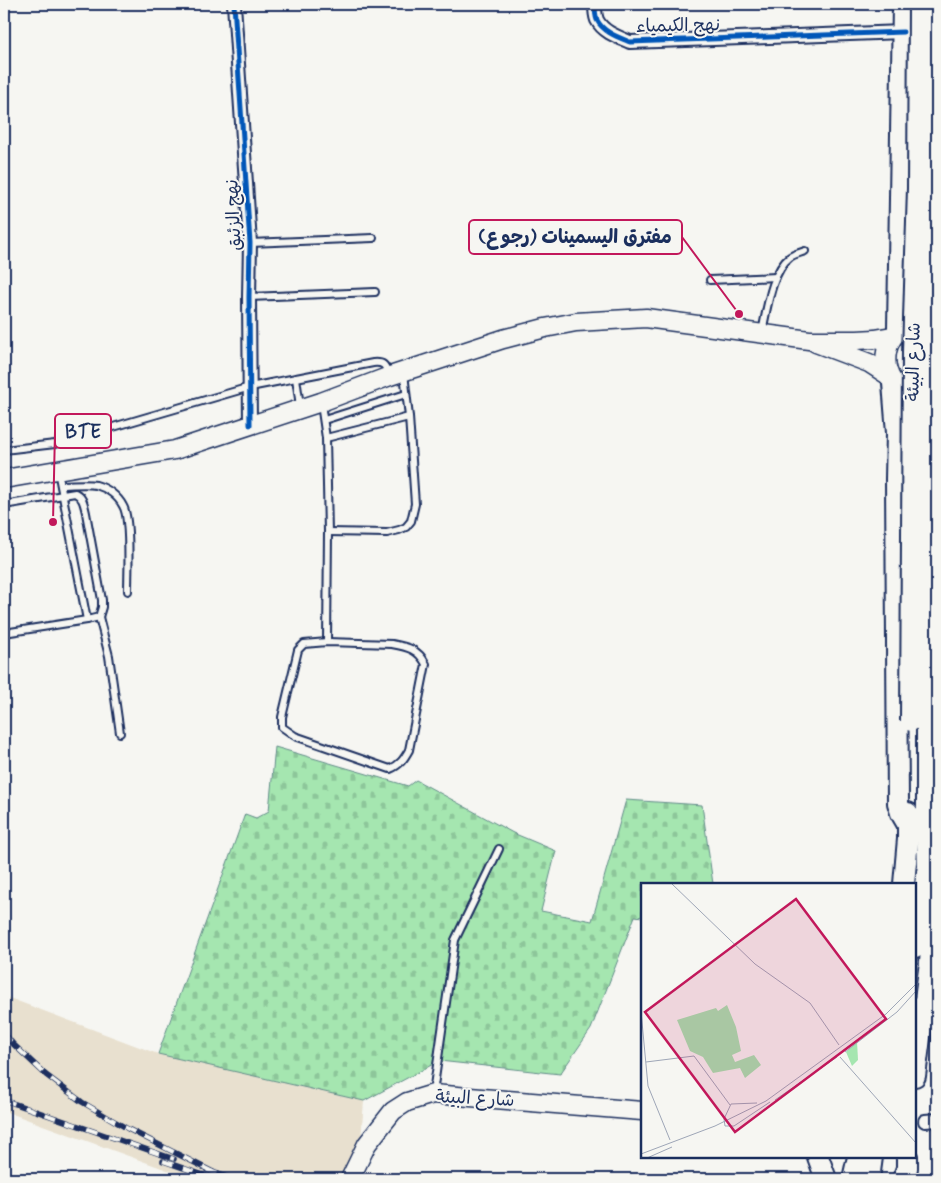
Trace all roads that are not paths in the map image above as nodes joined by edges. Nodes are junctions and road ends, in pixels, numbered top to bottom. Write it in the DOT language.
graph roads {
  1 [pos="234,4"];
  2 [pos="594,4"];
  3 [pos="903,4"];
  4 [pos="919,4"];
  5 [pos="935,4"];
  6 [pos="903,32"];
  7 [pos="373,238"];
  8 [pos="250,243"];
  9 [pos="805,251"];
  10 [pos="776,277"];
  11 [pos="710,280"];
  12 [pos="375,292"];
  13 [pos="249,297"];
  14 [pos="937,322"];
  15 [pos="762,333"];
  16 [pos="895,333"];
  17 [pos="809,340"];
  18 [pos="397,374"];
  19 [pos="296,378"];
  20 [pos="891,380"];
  21 [pos="250,387"];
  22 [pos="406,394"];
  23 [pos="937,396"];
  24 [pos="300,409"];
  25 [pos="322,411"];
  26 [pos="409,417"];
  27 [pos="250,425"];
  28 [pos="326,438"];
  29 [pos="4,450"];
  30 [pos="59,477"];
  31 [pos="4,479"];
  32 [pos="63,494"];
  33 [pos="4,505"];
  34 [pos="328,532"];
  35 [pos="128,591"];
  36 [pos="98,617"];
  37 [pos="86,620"];
  38 [pos="4,633"];
  39 [pos="327,642"];
  40 [pos="919,721"];
  41 [pos="120,732"];
  42 [pos="908,832"];
  43 [pos="937,837"];
  44 [pos="499,848"];
  45 [pos="928,866"];
  46 [pos="891,883"];
  47 [pos="904,883"];
  48 [pos="924,895"];
  49 [pos="916,940"];
  50 [pos="916,1068"];
  51 [pos="433,1094"];
  52 [pos="641,1111"];
  53 [pos="818,1158"];
  54 [pos="858,1158"];
  55 [pos="872,1158"];
  56 [pos="907,1158"];
  57 [pos="350,1179"];
  58 [pos="826,1179"];
  59 [pos="853,1179"];
  60 [pos="868,1179"];
  61 [pos="903,1179"];
  1 -- 8 [label="street, نهج الزئبق"];
  2 -- 6 [label="street, نهج الكيمياء"];
  3 -- 6 [label="highway"];
  4 -- 40 [label="highway, شارع البيئة, bridge"];
  5 -- 40 [label="highway, bridge"];
  6 -- 16 [label="highway"];
  7 -- 8 [label="lane"];
  8 -- 13 [label="street, نهج الزئبق"];
  9 -- 10 [label="lane"];
  10 -- 11 [label="lane"];
  10 -- 15 [label="lane"];
  12 -- 13 [label="lane"];
  13 -- 21 [label="street, نهج الزئبق"];
  14 -- 16 [label="main road"];
  15 -- 17 [label="main road"];
  15 -- 18 [label="main road"];
  16 -- 17 [label="main road"];
  16 -- 20 [label="main road"];
  17 -- 20 [label="main road"];
  18 -- 19 [label="lane"];
  18 -- 22 [label="lane"];
  18 -- 25 [label="main road"];
  19 -- 21 [label="lane"];
  19 -- 24 [label="lane"];
  20 -- 23 [label="main road"];
  20 -- 42 [label="highway"];
  21 -- 27 [label="street, نهج الزئبق"];
  21 -- 29 [label="lane"];
  22 -- 25 [label="lane"];
  22 -- 26 [label="lane"];
  24 -- 25 [label="main road"];
  24 -- 27 [label="main road"];
  25 -- 28 [label="lane"];
  26 -- 28 [label="lane"];
  26 -- 34 [label="lane"];
  27 -- 30 [label="main road"];
  28 -- 34 [label="lane"];
  30 -- 31 [label="main road"];
  30 -- 32 [label="lane"];
  30 -- 35 [label="lane"];
  32 -- 33 [label="lane"];
  32 -- 36 [label="lane"];
  32 -- 37 [label="lane"];
  34 -- 39 [label="lane"];
  36 -- 37 [label="lane"];
  36 -- 41 [label="lane"];
  37 -- 38 [label="lane"];
  39 -- 39 [label="lane"];
  40 -- 42 [label="highway"];
  40 -- 45 [label="highway, شارع البيئة"];
  42 -- 46 [label="highway"];
  42 -- 47 [label="highway"];
  43 -- 45 [label="highway"];
  44 -- 51 [label="lane"];
  45 -- 48 [label="highway, شارع البيئة"];
  48 -- 49 [label="highway, شارع البيئة"];
  48 -- 50 [label="highway"];
  51 -- 52 [label="main road, شارع البيئة"];
  51 -- 57 [label="main road, شارع البيئة"];
  53 -- 58 [label="highway"];
  54 -- 59 [label="highway"];
  55 -- 60 [label="highway"];
  56 -- 61 [label="highway"];
}
